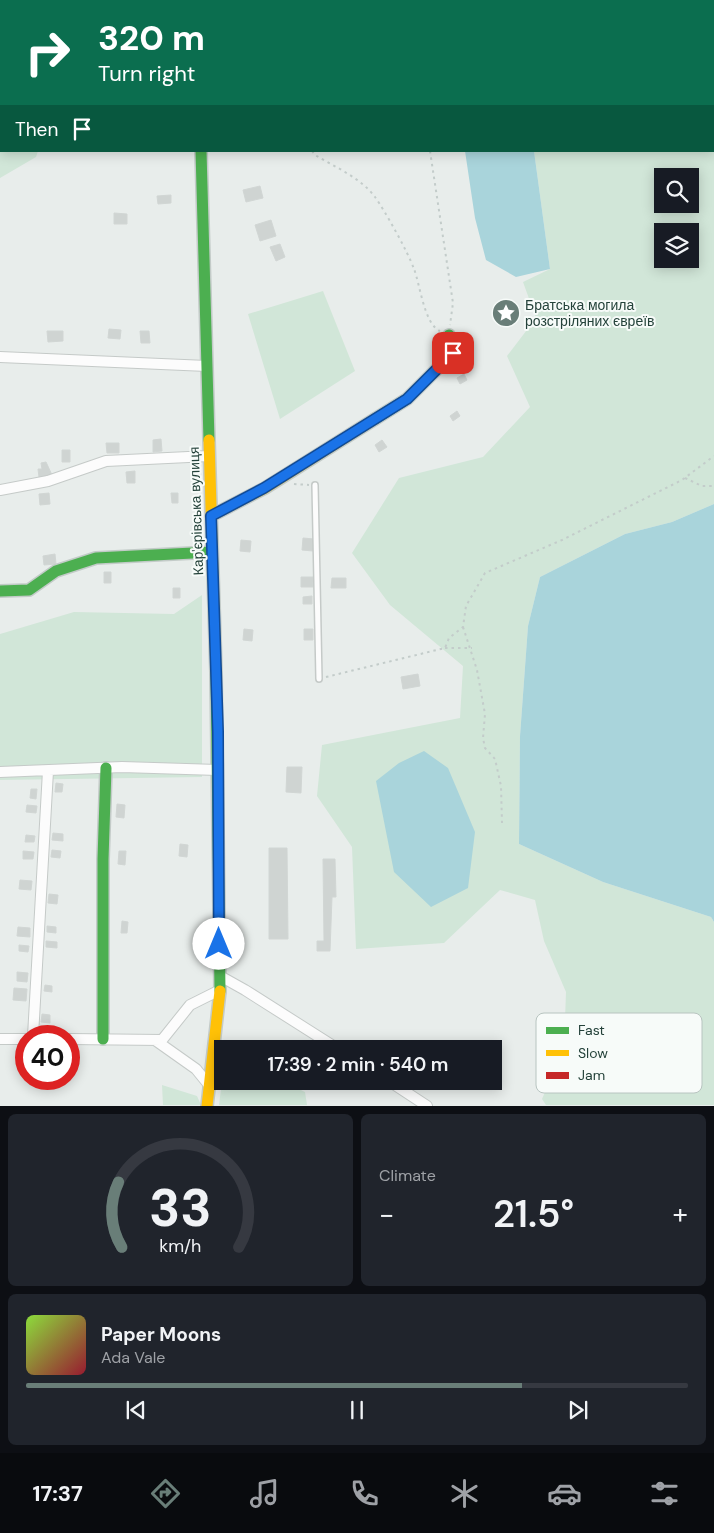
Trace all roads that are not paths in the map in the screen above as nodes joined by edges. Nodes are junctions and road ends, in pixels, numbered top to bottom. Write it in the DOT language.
graph roads {
  1 [pos="200,152"];
  2 [pos="449,335"];
  3 [pos="0,357"];
  4 [pos="207,366"];
  5 [pos="209,456"];
  6 [pos="315,485"];
  7 [pos="0,490"];
  8 [pos="211,516"];
  9 [pos="212,552"];
  10 [pos="0,592"];
  11 [pos="318,679"];
  12 [pos="106,768"];
  13 [pos="218,770"];
  14 [pos="48,771"];
  15 [pos="0,772"];
  16 [pos="220,976"];
  17 [pos="220,990"];
  18 [pos="35,1025"];
  19 [pos="0,1039"];
  20 [pos="15,1039"];
  21 [pos="80,1039"];
  22 [pos="103,1039"];
  23 [pos="155,1040"];
  24 [pos="324,1040"];
  25 [pos="209,1086"];
  26 [pos="403,1090"];
  27 [pos="207,1106"];
  28 [pos="427,1106"];
  1 -- 4 [label="street, Кар'єрівська вулиця"];
  2 -- 8 [label="street"];
  3 -- 4 [label="street"];
  4 -- 5 [label="street, Кар'єрівська вулиця"];
  5 -- 7 [label="street"];
  5 -- 8 [label="street, Кар'єрівська вулиця"];
  6 -- 11 [label="lane"];
  8 -- 9 [label="street, Кар'єрівська вулиця"];
  9 -- 10 [label="street"];
  9 -- 13 [label="street, Кар'єрівська вулиця"];
  12 -- 13 [label="street"];
  12 -- 14 [label="street"];
  12 -- 22 [label="street"];
  13 -- 16 [label="street, Кар'єрівська вулиця"];
  14 -- 15 [label="street"];
  14 -- 18 [label="street"];
  16 -- 17 [label="street, Кар'єрівська вулиця"];
  16 -- 24 [label="street"];
  17 -- 23 [label="street"];
  17 -- 25 [label="street, Кар'єрівська вулиця"];
  19 -- 20 [label="street"];
  21 -- 22 [label="street"];
  22 -- 23 [label="street"];
  23 -- 25 [label="street"];
  25 -- 27 [label="street, Кар'єрівська вулиця"];
  26 -- 28 [label="street"];
}
